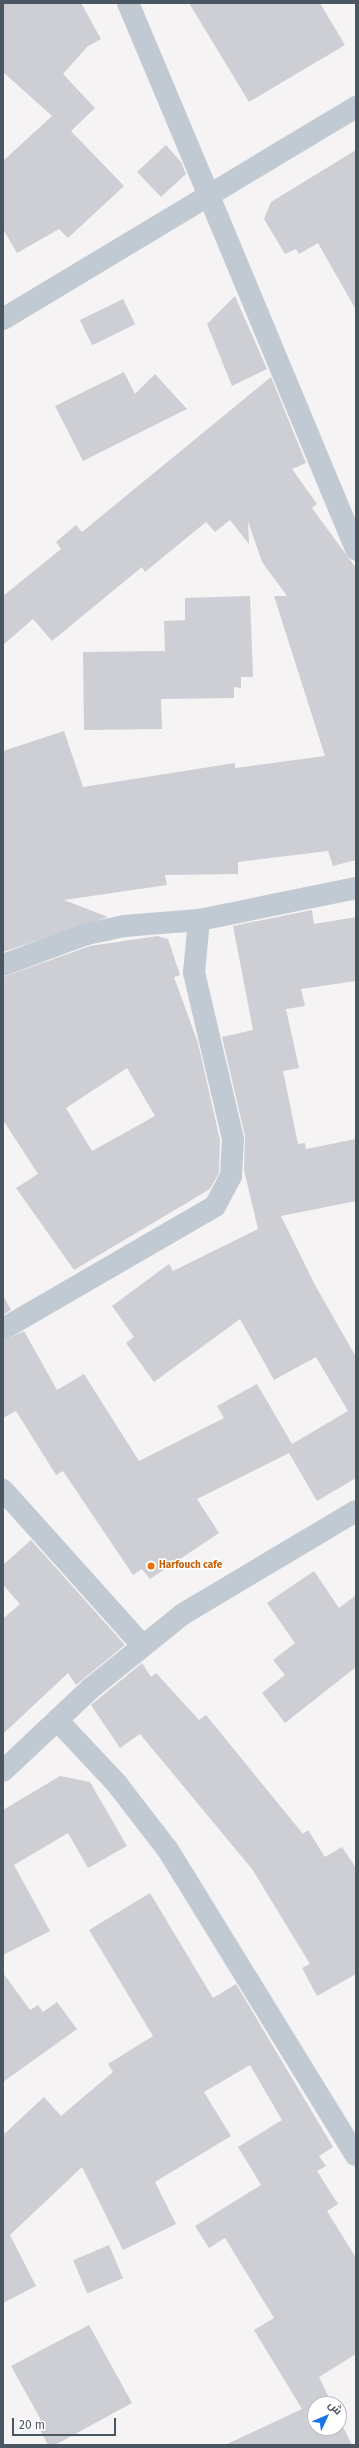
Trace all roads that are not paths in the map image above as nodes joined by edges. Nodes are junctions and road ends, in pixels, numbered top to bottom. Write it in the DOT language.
graph roads {
  1 [pos="128,3"];
  2 [pos="356,108"];
  3 [pos="209,196"];
  4 [pos="3,319"];
  5 [pos="356,550"];
  6 [pos="356,888"];
  7 [pos="199,920"];
  8 [pos="3,965"];
  9 [pos="3,1329"];
  10 [pos="3,1490"];
  11 [pos="356,1511"];
  12 [pos="142,1645"];
  13 [pos="57,1720"];
  14 [pos="3,1771"];
  15 [pos="356,2155"];
  1 -- 3 [label="street"];
  2 -- 3 [label="street"];
  3 -- 4 [label="street"];
  3 -- 5 [label="street"];
  6 -- 7 [label="street"];
  7 -- 8 [label="street"];
  7 -- 9 [label="street"];
  10 -- 12 [label="street"];
  11 -- 12 [label="street"];
  12 -- 13 [label="street"];
  13 -- 14 [label="street"];
  13 -- 15 [label="street"];
}
